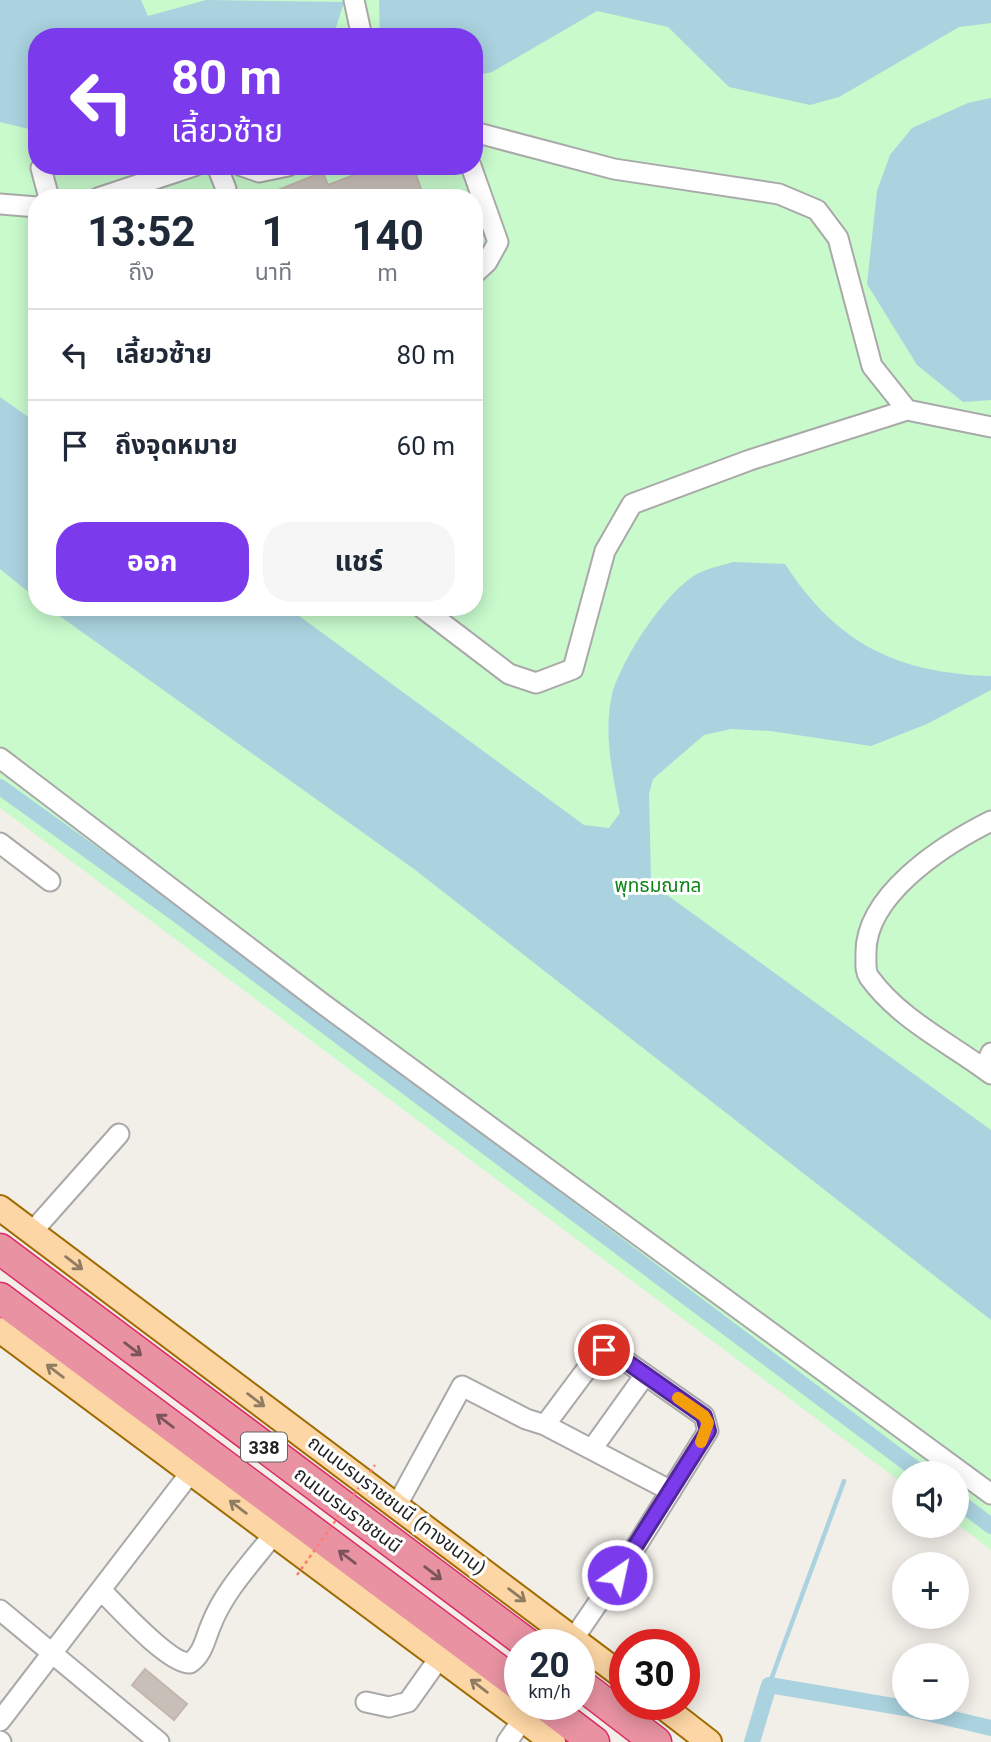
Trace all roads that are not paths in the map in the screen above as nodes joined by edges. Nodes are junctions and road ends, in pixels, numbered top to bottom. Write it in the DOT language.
graph roads {
  1 [pos="354,0"];
  2 [pos="360,28"];
  3 [pos="483,134"];
  4 [pos="167,175"];
  5 [pos="221,175"];
  6 [pos="125,189"];
  7 [pos="226,189"];
  8 [pos="483,200"];
  9 [pos="0,204"];
  10 [pos="28,206"];
  11 [pos="483,266"];
  12 [pos="907,410"];
  13 [pos="991,428"];
  14 [pos="433,616"];
  15 [pos="0,758"];
  16 [pos="988,828"];
  17 [pos="0,843"];
  18 [pos="50,881"];
  19 [pos="989,1065"];
  20 [pos="119,1134"];
  21 [pos="0,1208"];
  22 [pos="32,1231"];
  23 [pos="0,1249"];
  24 [pos="0,1298"];
  25 [pos="0,1330"];
  26 [pos="645,1375"];
  27 [pos="545,1425"];
  28 [pos="592,1450"];
  29 [pos="191,1472"];
  30 [pos="671,1491"];
  31 [pos="991,1494"];
  32 [pos="397,1505"];
  33 [pos="274,1534"];
  34 [pos="101,1590"];
  35 [pos="0,1610"];
  36 [pos="508,1629"];
  37 [pos="562,1629"];
  38 [pos="580,1629"];
  39 [pos="54,1653"];
  40 [pos="595,1654"];
  41 [pos="440,1657"];
  42 [pos="609,1665"];
  43 [pos="504,1674"];
  44 [pos="595,1694"];
  45 [pos="504,1695"];
  46 [pos="366,1702"];
  47 [pos="526,1720"];
  48 [pos="538,1720"];
  49 [pos="549,1720"];
  50 [pos="681,1720"];
  51 [pos="0,1721"];
  52 [pos="159,1742"];
  53 [pos="507,1742"];
  54 [pos="553,1742"];
  55 [pos="594,1742"];
  56 [pos="656,1742"];
  57 [pos="709,1742"];
  1 -- 2 [label="street"];
  3 -- 12 [label="street"];
  4 -- 6 [label="street"];
  5 -- 7 [label="street"];
  8 -- 11 [label="street"];
  9 -- 10 [label="street"];
  12 -- 13 [label="street"];
  12 -- 14 [label="street"];
  15 -- 31 [label="street"];
  16 -- 19 [label="street"];
  17 -- 18 [label="street"];
  20 -- 22 [label="street"];
  21 -- 22 [label="main road, ถนนบรมราชชนนี (ทางขนาน) / 338"];
  22 -- 32 [label="main road, ถนนบรมราชชนนี (ทางขนาน) / 338, one-way"];
  23 -- 36 [label="highway, ถนนบรมราชชนนี / 338, one-way"];
  43 -- 24 [label="highway, ถนนบรมราชชนนี / 338, one-way"];
  29 -- 25 [label="main road, one-way"];
  26 -- 27 [label="street"];
  26 -- 28 [label="street"];
  26 -- 30 [label="street"];
  27 -- 28 [label="street"];
  27 -- 32 [label="street"];
  28 -- 30 [label="street"];
  33 -- 29 [label="main road, one-way"];
  29 -- 34 [label="street"];
  30 -- 38 [label="street"];
  32 -- 37 [label="main road, ถนนบรมราชชนนี (ทางขนาน) / 338, one-way"];
  33 -- 34 [label="street"];
  33 -- 41 [label="main road"];
  34 -- 39 [label="street"];
  35 -- 39 [label="street"];
  39 -- 51 [label="street"];
  39 -- 52 [label="street"];
  40 -- 42 [label="main road, ถนนบรมราชชนนี (ทางขนาน) / 338"];
  45 -- 41 [label="main road, one-way"];
  41 -- 46 [label="street"];
  44 -- 56 [label="highway"];
  47 -- 53 [label="street"];
  48 -- 54 [label="main road"];
  49 -- 55 [label="highway"];
  50 -- 57 [label="main road"];
}
